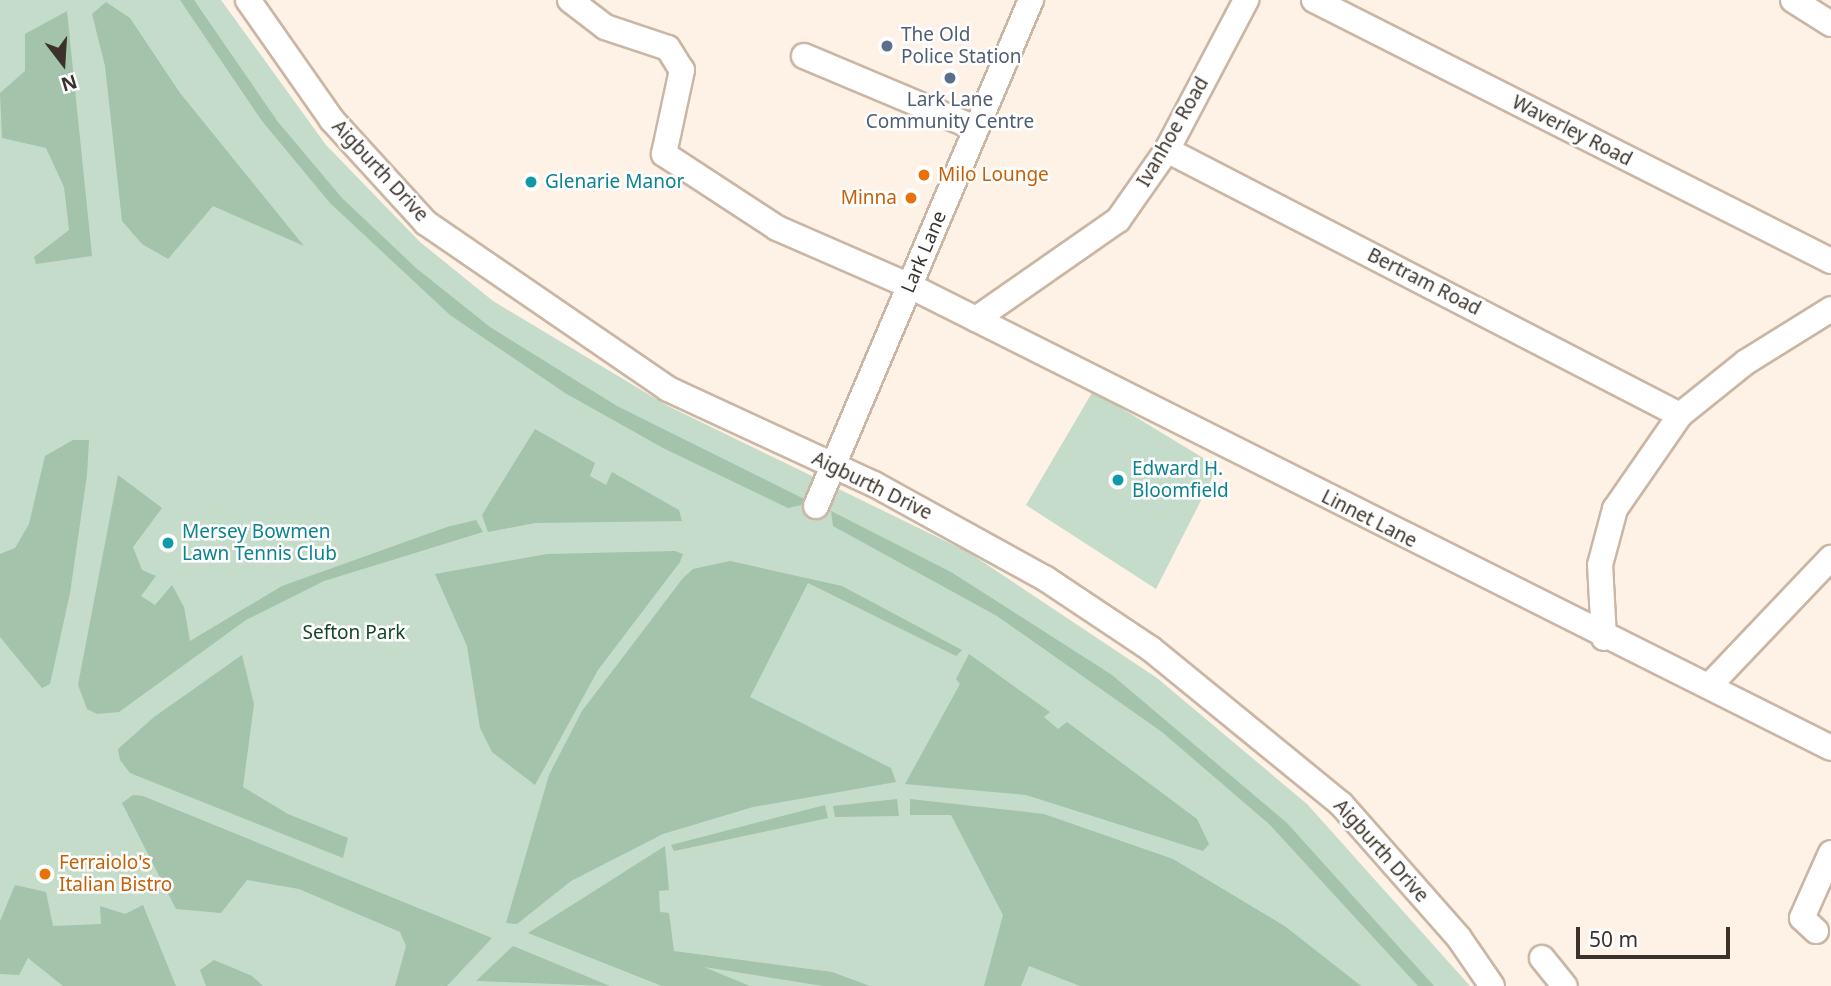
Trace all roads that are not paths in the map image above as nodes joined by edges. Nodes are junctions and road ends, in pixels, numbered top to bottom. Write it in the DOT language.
graph roads {
  1 [pos="247,0"];
  2 [pos="570,0"];
  3 [pos="1031,0"];
  4 [pos="1246,0"];
  5 [pos="1314,0"];
  6 [pos="1793,0"];
  7 [pos="1831,24"];
  8 [pos="804,56"];
  9 [pos="975,128"];
  10 [pos="1167,150"];
  11 [pos="1831,261"];
  12 [pos="910,286"];
  13 [pos="1831,309"];
  14 [pos="976,319"];
  15 [pos="1680,415"];
  16 [pos="832,466"];
  17 [pos="817,506"];
  18 [pos="1831,558"];
  19 [pos="1604,638"];
  20 [pos="1709,686"];
  21 [pos="1831,748"];
  22 [pos="1831,853"];
  23 [pos="1816,930"];
  24 [pos="1542,958"];
  25 [pos="1492,986"];
  26 [pos="1565,986"];
  1 -- 16 [label="street, Aigburth Drive"];
  2 -- 12 [label="street, Linnet Lane"];
  3 -- 9 [label="street, Lark Lane"];
  4 -- 10 [label="street, Ivanhoe Road"];
  5 -- 11 [label="street, Waverley Road"];
  6 -- 7 [label="street"];
  8 -- 9 [label="street"];
  9 -- 12 [label="street, Lark Lane"];
  10 -- 14 [label="street, Ivanhoe Road"];
  10 -- 15 [label="street, Bertram Road"];
  12 -- 14 [label="street, Linnet Lane"];
  12 -- 16 [label="street, Lark Lane"];
  13 -- 15 [label="street"];
  14 -- 19 [label="street, Linnet Lane"];
  15 -- 19 [label="street"];
  16 -- 17 [label="street, Lark Lane"];
  16 -- 25 [label="street, Aigburth Drive"];
  18 -- 20 [label="street"];
  19 -- 20 [label="street, Linnet Lane"];
  20 -- 21 [label="street, Linnet Lane"];
  22 -- 23 [label="street"];
  24 -- 26 [label="street"];
}
